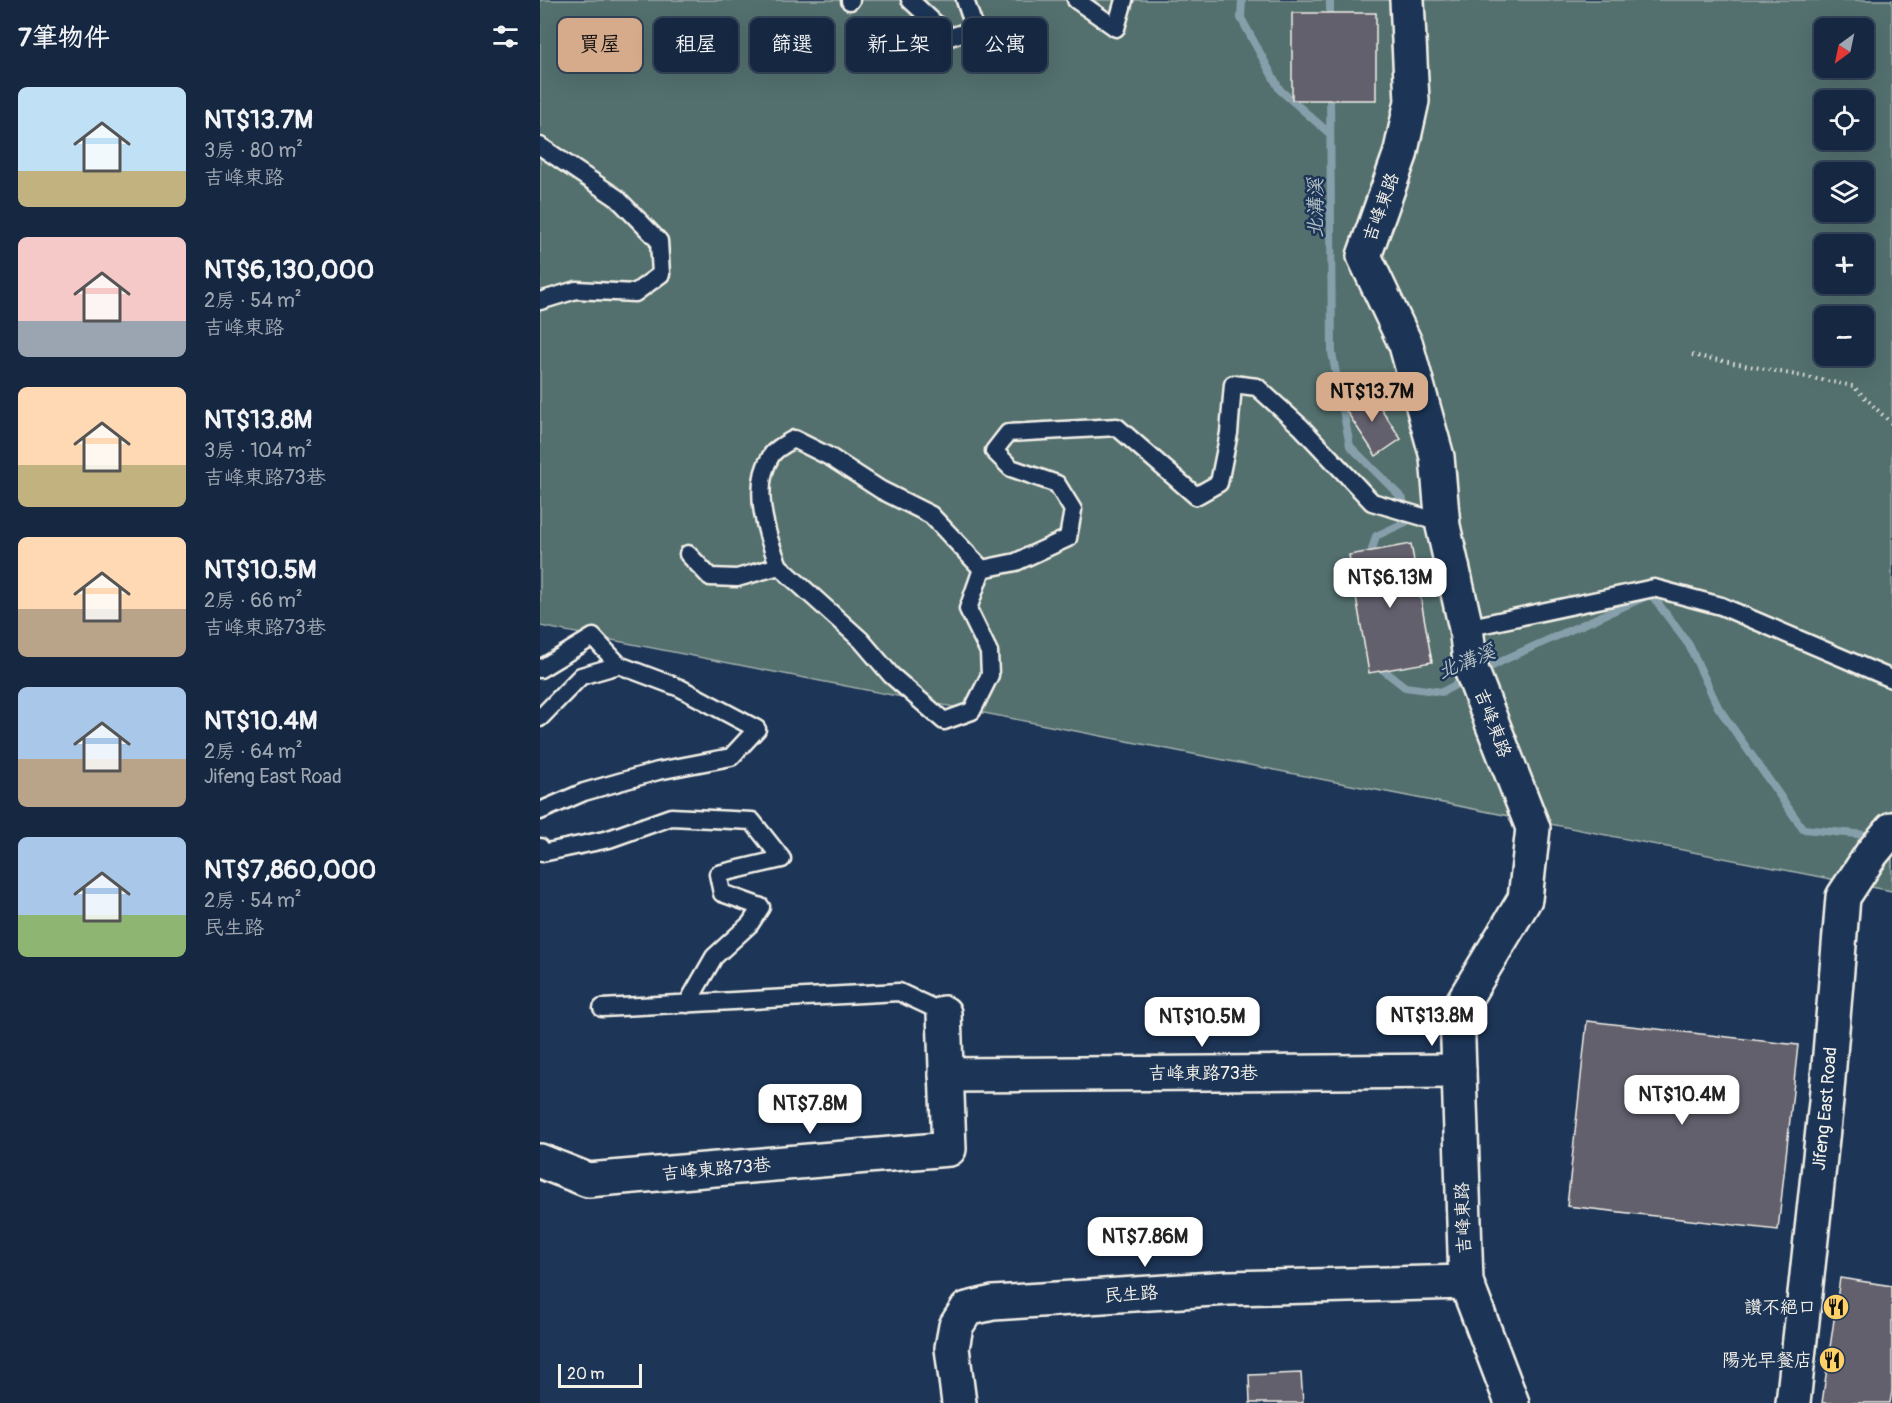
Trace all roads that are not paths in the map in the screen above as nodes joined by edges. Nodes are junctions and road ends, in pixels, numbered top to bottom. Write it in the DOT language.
graph roads {
  1 [pos="910,0"];
  2 [pos="965,0"];
  3 [pos="1076,0"];
  4 [pos="1124,0"];
  5 [pos="1407,0"];
  6 [pos="540,146"];
  7 [pos="540,301"];
  8 [pos="1433,522"];
  9 [pos="687,554"];
  10 [pos="779,566"];
  11 [pos="982,569"];
  12 [pos="1466,628"];
  13 [pos="619,665"];
  14 [pos="540,669"];
  15 [pos="1892,679"];
  16 [pos="540,718"];
  17 [pos="540,811"];
  18 [pos="1892,829"];
  19 [pos="540,847"];
  20 [pos="687,1004"];
  21 [pos="602,1008"];
  22 [pos="944,1013"];
  23 [pos="1459,1071"];
  24 [pos="946,1075"];
  25 [pos="540,1161"];
  26 [pos="1466,1282"];
  27 [pos="959,1403"];
  28 [pos="1512,1403"];
  29 [pos="1793,1403"];
  1 -- 2 [label="lane"];
  3 -- 4 [label="lane"];
  5 -- 8 [label="street, 吉峰東路"];
  6 -- 7 [label="lane"];
  8 -- 11 [label="lane"];
  8 -- 12 [label="street, 吉峰東路"];
  9 -- 10 [label="lane"];
  10 -- 11 [label="lane"];
  10 -- 11 [label="lane"];
  12 -- 15 [label="lane"];
  12 -- 23 [label="street, 吉峰東路"];
  13 -- 14 [label="lane"];
  13 -- 16 [label="lane"];
  13 -- 17 [label="lane"];
  18 -- 29 [label="street, Jifeng East Road"];
  19 -- 20 [label="lane"];
  20 -- 21 [label="lane"];
  20 -- 22 [label="lane"];
  22 -- 24 [label="street, 吉峰東路73巷"];
  23 -- 24 [label="street, 吉峰東路73巷"];
  23 -- 26 [label="street, 吉峰東路"];
  24 -- 25 [label="street, 吉峰東路73巷"];
  26 -- 27 [label="street, 民生路"];
  26 -- 28 [label="street, 吉峰東路"];
}
